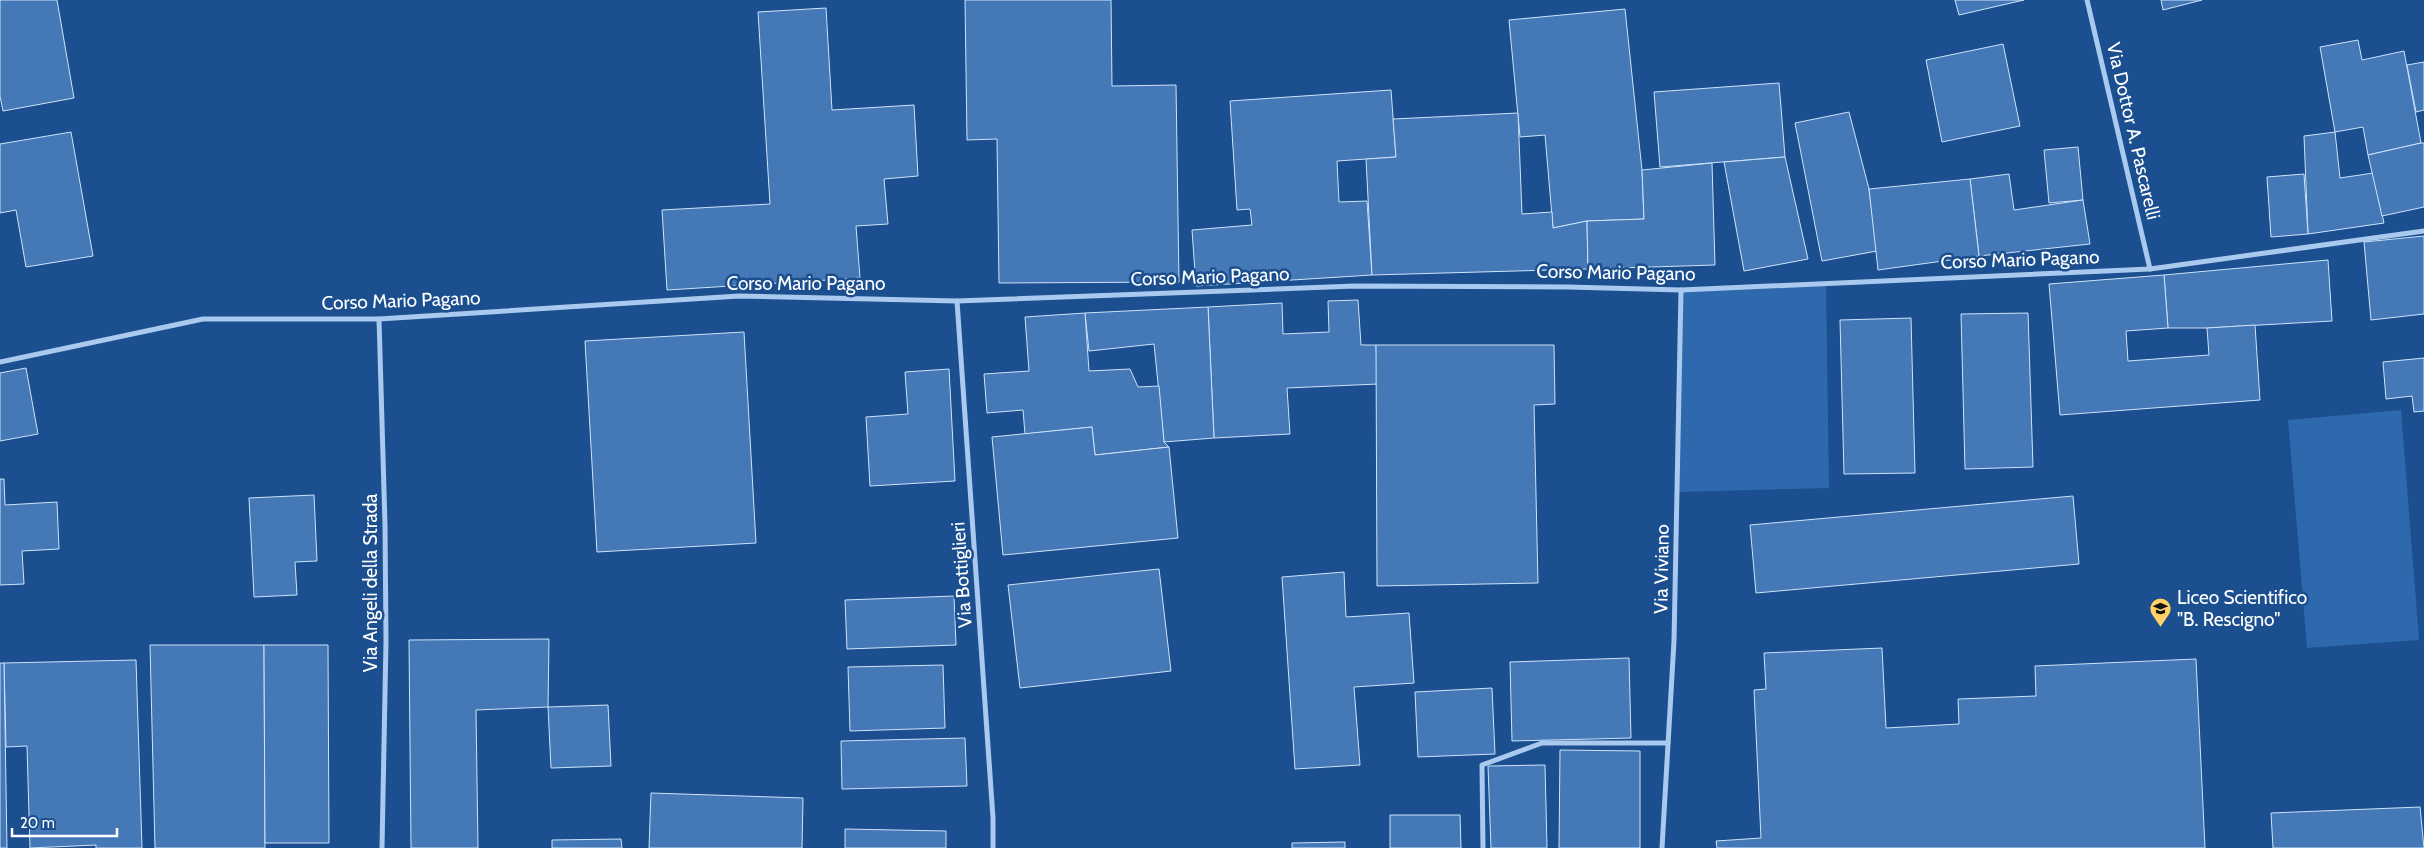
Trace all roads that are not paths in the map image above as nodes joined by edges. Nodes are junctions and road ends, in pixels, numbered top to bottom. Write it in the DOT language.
graph roads {
  1 [pos="2087,0"];
  2 [pos="2424,231"];
  3 [pos="2150,269"];
  4 [pos="1681,290"];
  5 [pos="957,301"];
  6 [pos="379,318"];
  7 [pos="0,362"];
  8 [pos="1668,743"];
  9 [pos="382,848"];
  10 [pos="993,848"];
  11 [pos="1483,848"];
  12 [pos="1662,848"];
  1 -- 3 [label="street, Via Dottor A. Pascarelli"];
  2 -- 3 [label="street, Corso Mario Pagano"];
  3 -- 4 [label="street, Corso Mario Pagano"];
  4 -- 5 [label="street, Corso Mario Pagano"];
  4 -- 8 [label="street, Via Viviano"];
  5 -- 6 [label="street, Corso Mario Pagano"];
  5 -- 10 [label="street, Via Bottiglieri"];
  6 -- 7 [label="street, Corso Mario Pagano"];
  6 -- 9 [label="street, Via Angeli della Strada"];
  8 -- 11 [label="street"];
  8 -- 12 [label="street, Via Viviano"];
}
